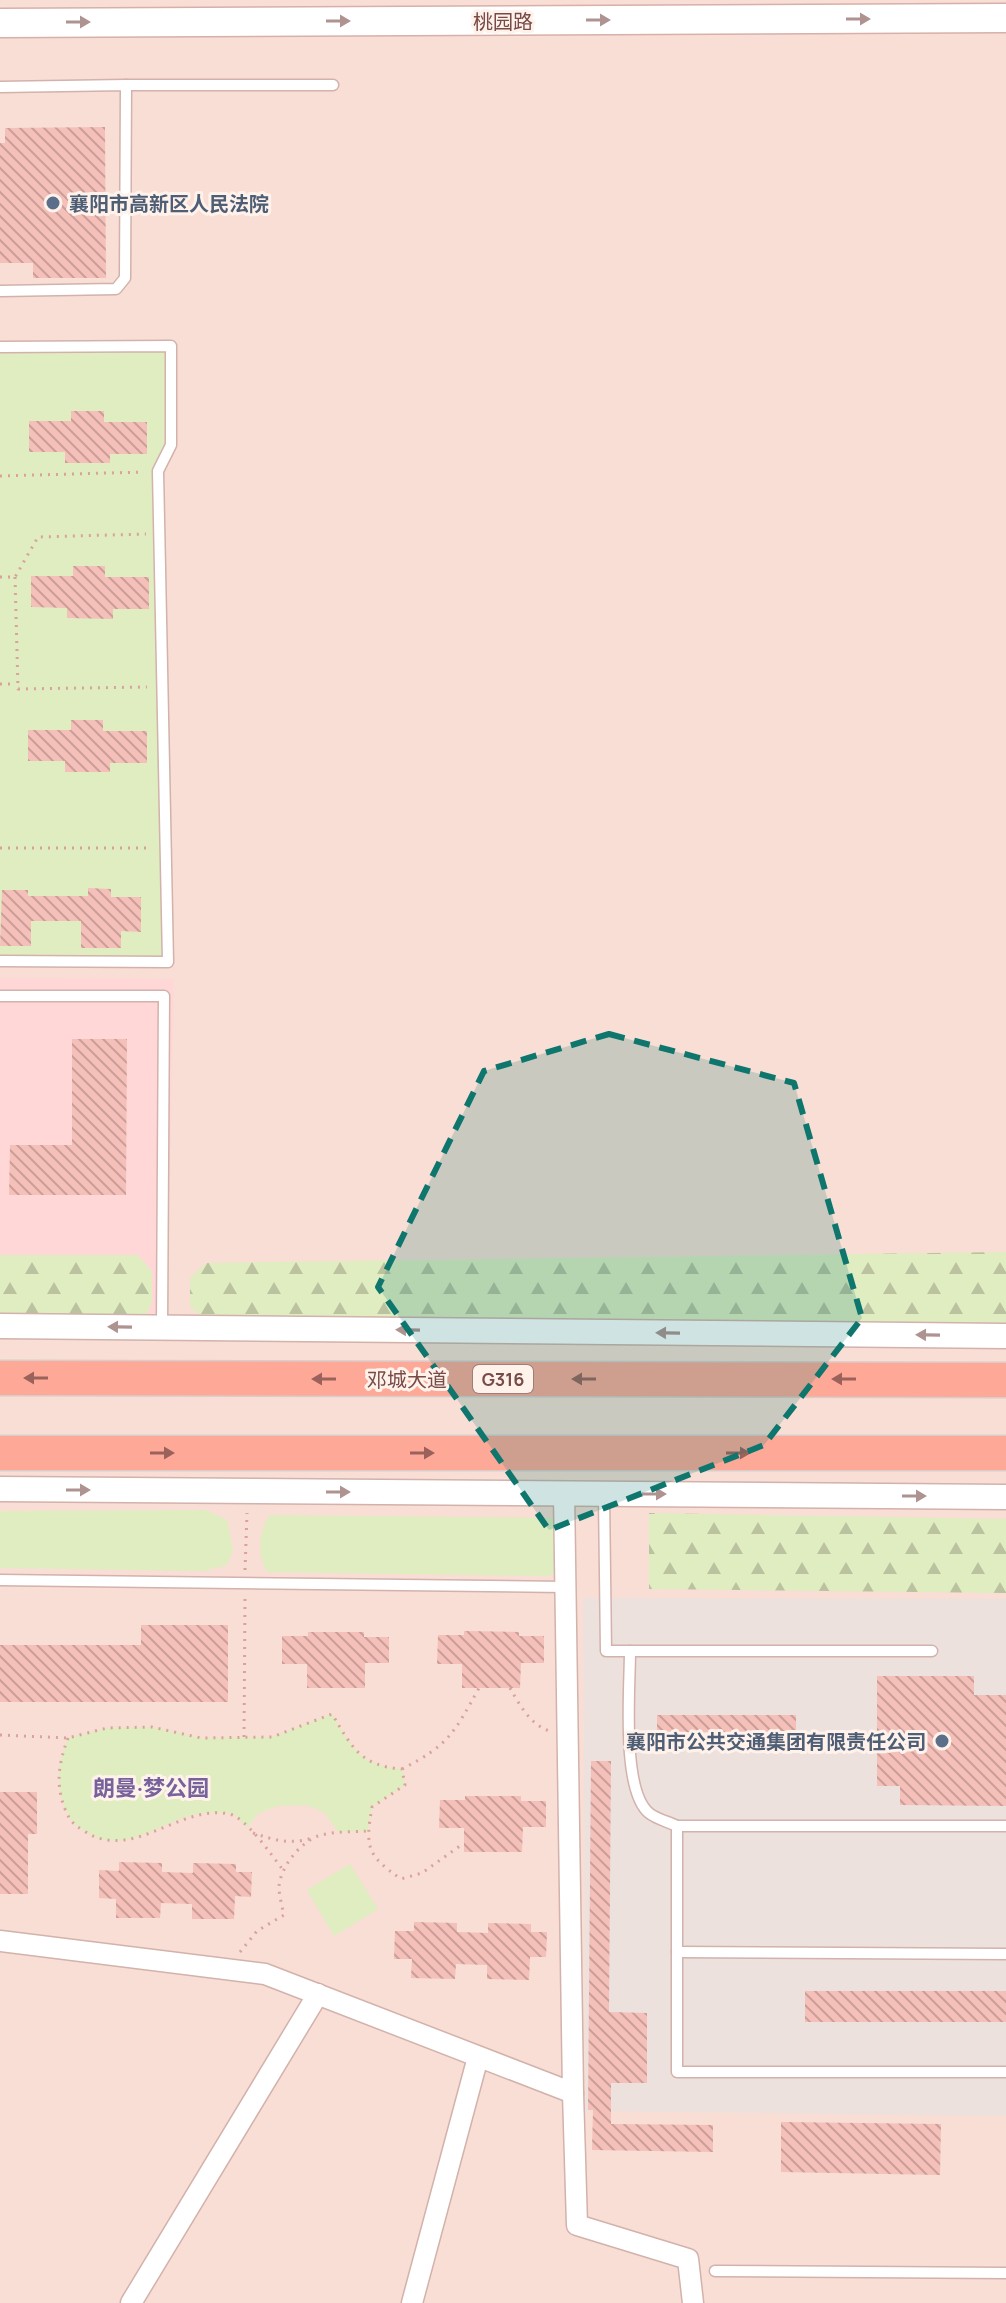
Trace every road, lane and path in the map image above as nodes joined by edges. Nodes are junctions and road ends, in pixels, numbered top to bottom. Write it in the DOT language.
graph roads {
  1 [pos="774,10"];
  2 [pos="803,10"];
  3 [pos="1006,18"];
  4 [pos="0,23"];
  5 [pos="126,85"];
  6 [pos="333,85"];
  7 [pos="0,87"];
  8 [pos="0,291"];
  9 [pos="0,347"];
  10 [pos="158,471"];
  11 [pos="0,476"];
  12 [pos="159,534"];
  13 [pos="0,577"];
  14 [pos="15,577"];
  15 [pos="0,684"];
  16 [pos="18,684"];
  17 [pos="162,686"];
  18 [pos="0,848"];
  19 [pos="166,848"];
  20 [pos="0,961"];
  21 [pos="0,996"];
  22 [pos="0,1326"];
  23 [pos="162,1328"];
  24 [pos="1006,1336"];
  25 [pos="0,1378"];
  26 [pos="1006,1380"];
  27 [pos="0,1453"];
  28 [pos="604,1453"];
  29 [pos="1006,1453"];
  30 [pos="0,1489"];
  31 [pos="248,1491"];
  32 [pos="564,1493"];
  33 [pos="604,1494"];
  34 [pos="1006,1497"];
  35 [pos="0,1580"];
  36 [pos="245,1583"];
  37 [pos="565,1587"];
  38 [pos="630,1651"];
  39 [pos="932,1651"];
  40 [pos="479,1688"];
  41 [pos="510,1688"];
  42 [pos="0,1735"];
  43 [pos="567,1736"];
  44 [pos="244,1737"];
  45 [pos="68,1738"];
  46 [pos="402,1769"];
  47 [pos="677,1826"];
  48 [pos="1006,1826"];
  49 [pos="368,1831"];
  50 [pos="253,1833"];
  51 [pos="315,1837"];
  52 [pos="464,1843"];
  53 [pos="283,1870"];
  54 [pos="0,1941"];
  55 [pos="677,1952"];
  56 [pos="1006,1954"];
  57 [pos="232,1970"];
  58 [pos="318,1994"];
  59 [pos="478,2057"];
  60 [pos="1006,2072"];
  61 [pos="573,2093"];
  62 [pos="715,2271"];
  63 [pos="1006,2273"];
  64 [pos="131,2303"];
  65 [pos="412,2303"];
  66 [pos="693,2303"];
  1 -- 2 [label="main road, 桃园路"];
  4 -- 1 [label="main road, 桃园路, one-way"];
  2 -- 3 [label="main road, 桃园路, one-way"];
  5 -- 6 [label="lane"];
  5 -- 7 [label="lane"];
  5 -- 8 [label="lane"];
  9 -- 10 [label="lane"];
  10 -- 11 [label="path"];
  10 -- 12 [label="lane"];
  12 -- 14 [label="path"];
  12 -- 17 [label="lane"];
  13 -- 14 [label="path"];
  14 -- 16 [label="path"];
  15 -- 16 [label="path"];
  16 -- 17 [label="path"];
  17 -- 19 [label="lane"];
  18 -- 19 [label="path"];
  19 -- 20 [label="lane"];
  21 -- 23 [label="lane"];
  23 -- 22 [label="street, one-way"];
  24 -- 23 [label="street, one-way"];
  26 -- 25 [label="highway, 邓城大道 / G316, one-way"];
  27 -- 28 [label="highway, one-way"];
  28 -- 29 [label="highway, one-way"];
  28 -- 33 [label="street"];
  30 -- 31 [label="street, one-way"];
  31 -- 32 [label="street, one-way"];
  31 -- 36 [label="path"];
  32 -- 33 [label="street"];
  32 -- 37 [label="street"];
  33 -- 34 [label="street, one-way"];
  33 -- 38 [label="lane"];
  35 -- 36 [label="lane"];
  36 -- 37 [label="lane"];
  36 -- 44 [label="path"];
  37 -- 43 [label="street"];
  38 -- 39 [label="lane"];
  38 -- 47 [label="lane"];
  40 -- 46 [label="path"];
  41 -- 43 [label="path"];
  42 -- 45 [label="path"];
  43 -- 61 [label="street"];
  44 -- 45 [label="path"];
  44 -- 46 [label="path"];
  45 -- 50 [label="path"];
  46 -- 49 [label="path"];
  47 -- 48 [label="lane"];
  47 -- 55 [label="lane"];
  49 -- 51 [label="path"];
  49 -- 52 [label="path"];
  50 -- 51 [label="path"];
  50 -- 53 [label="path"];
  51 -- 53 [label="path"];
  53 -- 57 [label="path"];
  54 -- 57 [label="street"];
  55 -- 56 [label="lane"];
  55 -- 60 [label="lane"];
  57 -- 58 [label="street"];
  58 -- 59 [label="street"];
  58 -- 64 [label="street"];
  59 -- 61 [label="street"];
  59 -- 65 [label="street"];
  61 -- 66 [label="street"];
  62 -- 63 [label="lane"];
}
